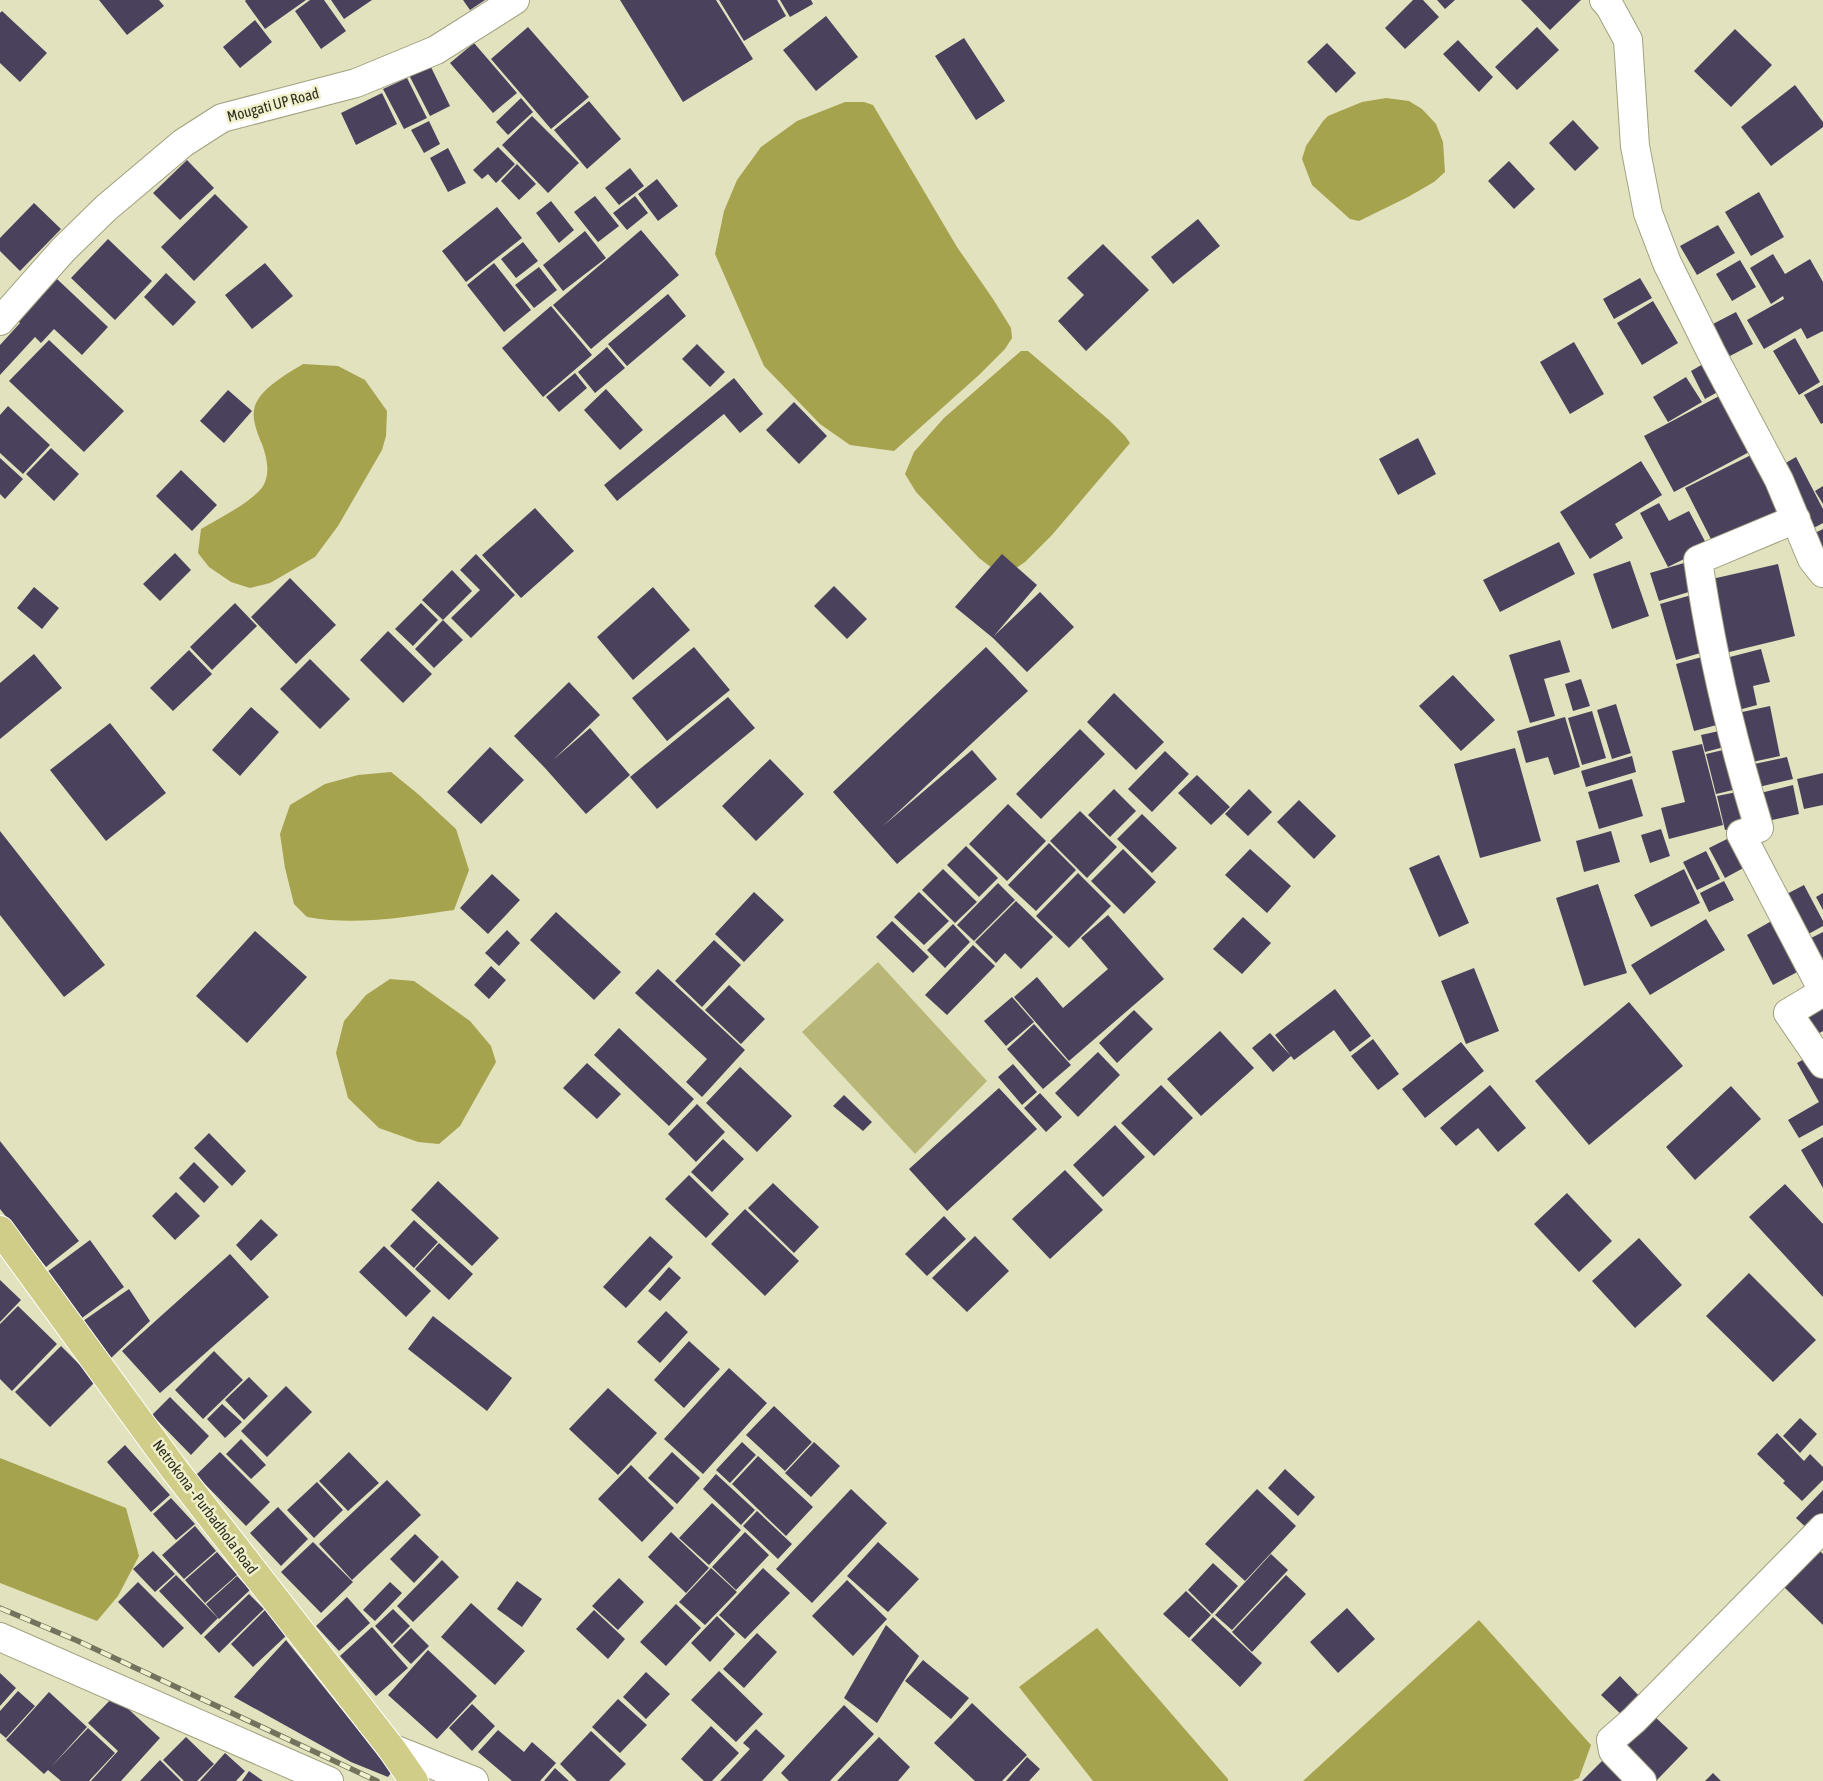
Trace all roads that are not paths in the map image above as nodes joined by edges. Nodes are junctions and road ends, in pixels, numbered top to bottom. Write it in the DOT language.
graph roads {
  1 [pos="515,0"];
  2 [pos="1604,0"];
  3 [pos="0,321"];
  4 [pos="1796,519"];
  5 [pos="1823,573"];
  6 [pos="1823,992"];
  7 [pos="1823,1064"];
  8 [pos="0,1230"];
  9 [pos="1823,1528"];
  10 [pos="0,1637"];
  11 [pos="391,1748"];
  12 [pos="329,1781"];
  13 [pos="414,1781"];
  14 [pos="474,1781"];
  15 [pos="1642,1781"];
  1 -- 3 [label="street, Mougati UP Road"];
  2 -- 4 [label="street"];
  4 -- 5 [label="street"];
  4 -- 6 [label="street"];
  6 -- 7 [label="street"];
  8 -- 11 [label="main road, Netrokona - Purbadhola Road"];
  9 -- 15 [label="street"];
  10 -- 12 [label="street"];
  11 -- 13 [label="main road, Netrokona - Purbadhola Road"];
  11 -- 14 [label="street"];
}
